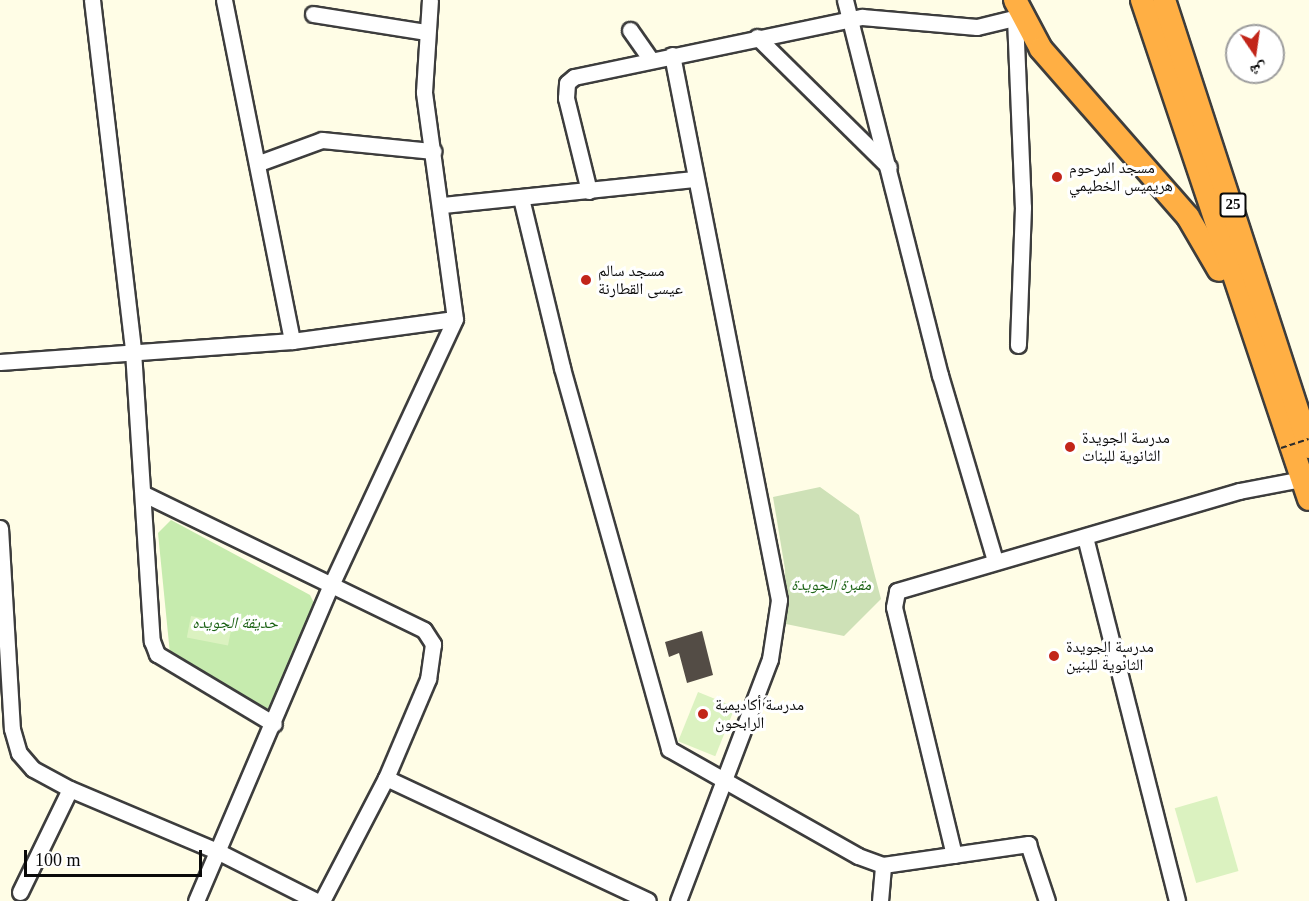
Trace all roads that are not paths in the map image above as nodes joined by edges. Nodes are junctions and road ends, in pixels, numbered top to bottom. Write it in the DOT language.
graph roads {
  1 [pos="92,0"];
  2 [pos="224,0"];
  3 [pos="430,0"];
  4 [pos="845,0"];
  5 [pos="1142,0"];
  6 [pos="1164,0"];
  7 [pos="1017,11"];
  8 [pos="313,14"];
  9 [pos="849,19"];
  10 [pos="630,30"];
  11 [pos="426,32"];
  12 [pos="757,37"];
  13 [pos="672,55"];
  14 [pos="650,59"];
  15 [pos="433,152"];
  16 [pos="259,163"];
  17 [pos="891,169"];
  18 [pos="694,179"];
  19 [pos="589,190"];
  20 [pos="521,198"];
  21 [pos="443,205"];
  22 [pos="455,319"];
  23 [pos="292,341"];
  24 [pos="1018,345"];
  25 [pos="1256,347"];
  26 [pos="133,351"];
  27 [pos="0,362"];
  28 [pos="1309,447"];
  29 [pos="1306,489"];
  30 [pos="144,494"];
  31 [pos="0,528"];
  32 [pos="0,537"];
  33 [pos="1085,537"];
  34 [pos="995,561"];
  35 [pos="331,585"];
  36 [pos="4,669"];
  37 [pos="274,724"];
  38 [pos="386,778"];
  39 [pos="725,783"];
  40 [pos="70,789"];
  41 [pos="217,851"];
  42 [pos="954,855"];
  43 [pos="883,865"];
  44 [pos="20,892"];
  45 [pos="196,901"];
  46 [pos="316,901"];
  47 [pos="322,901"];
  48 [pos="648,901"];
  49 [pos="678,901"];
  50 [pos="880,901"];
  51 [pos="1047,901"];
  52 [pos="1177,901"];
  1 -- 26 [label="street"];
  2 -- 16 [label="street"];
  3 -- 11 [label="street"];
  4 -- 9 [label="street"];
  5 -- 25 [label="highway, 25"];
  6 -- 28 [label="highway, 25"];
  7 -- 9 [label="street"];
  7 -- 24 [label="street"];
  7 -- 25 [label="highway"];
  8 -- 11 [label="street"];
  9 -- 12 [label="street"];
  9 -- 17 [label="street"];
  10 -- 14 [label="street"];
  11 -- 15 [label="street"];
  12 -- 13 [label="street"];
  12 -- 17 [label="street"];
  13 -- 14 [label="street"];
  13 -- 18 [label="street"];
  14 -- 19 [label="street"];
  15 -- 16 [label="street"];
  15 -- 21 [label="street"];
  16 -- 23 [label="street"];
  17 -- 34 [label="street"];
  18 -- 19 [label="street"];
  18 -- 39 [label="street"];
  19 -- 20 [label="street"];
  20 -- 21 [label="street"];
  20 -- 39 [label="street"];
  21 -- 22 [label="street"];
  22 -- 23 [label="street"];
  22 -- 35 [label="street"];
  23 -- 26 [label="street"];
  25 -- 29 [label="highway, 25"];
  26 -- 27 [label="street"];
  26 -- 30 [label="street"];
  29 -- 33 [label="street"];
  30 -- 35 [label="street"];
  30 -- 37 [label="street"];
  31 -- 32 [label="street"];
  32 -- 36 [label="street"];
  33 -- 34 [label="street"];
  33 -- 52 [label="street"];
  34 -- 42 [label="street"];
  35 -- 37 [label="street"];
  35 -- 38 [label="street"];
  36 -- 40 [label="street"];
  37 -- 41 [label="street"];
  38 -- 47 [label="street"];
  38 -- 48 [label="street"];
  39 -- 43 [label="street"];
  39 -- 49 [label="street"];
  40 -- 41 [label="street"];
  40 -- 44 [label="street"];
  41 -- 45 [label="street"];
  41 -- 46 [label="street"];
  42 -- 43 [label="street"];
  42 -- 51 [label="street"];
  43 -- 50 [label="street"];
}
